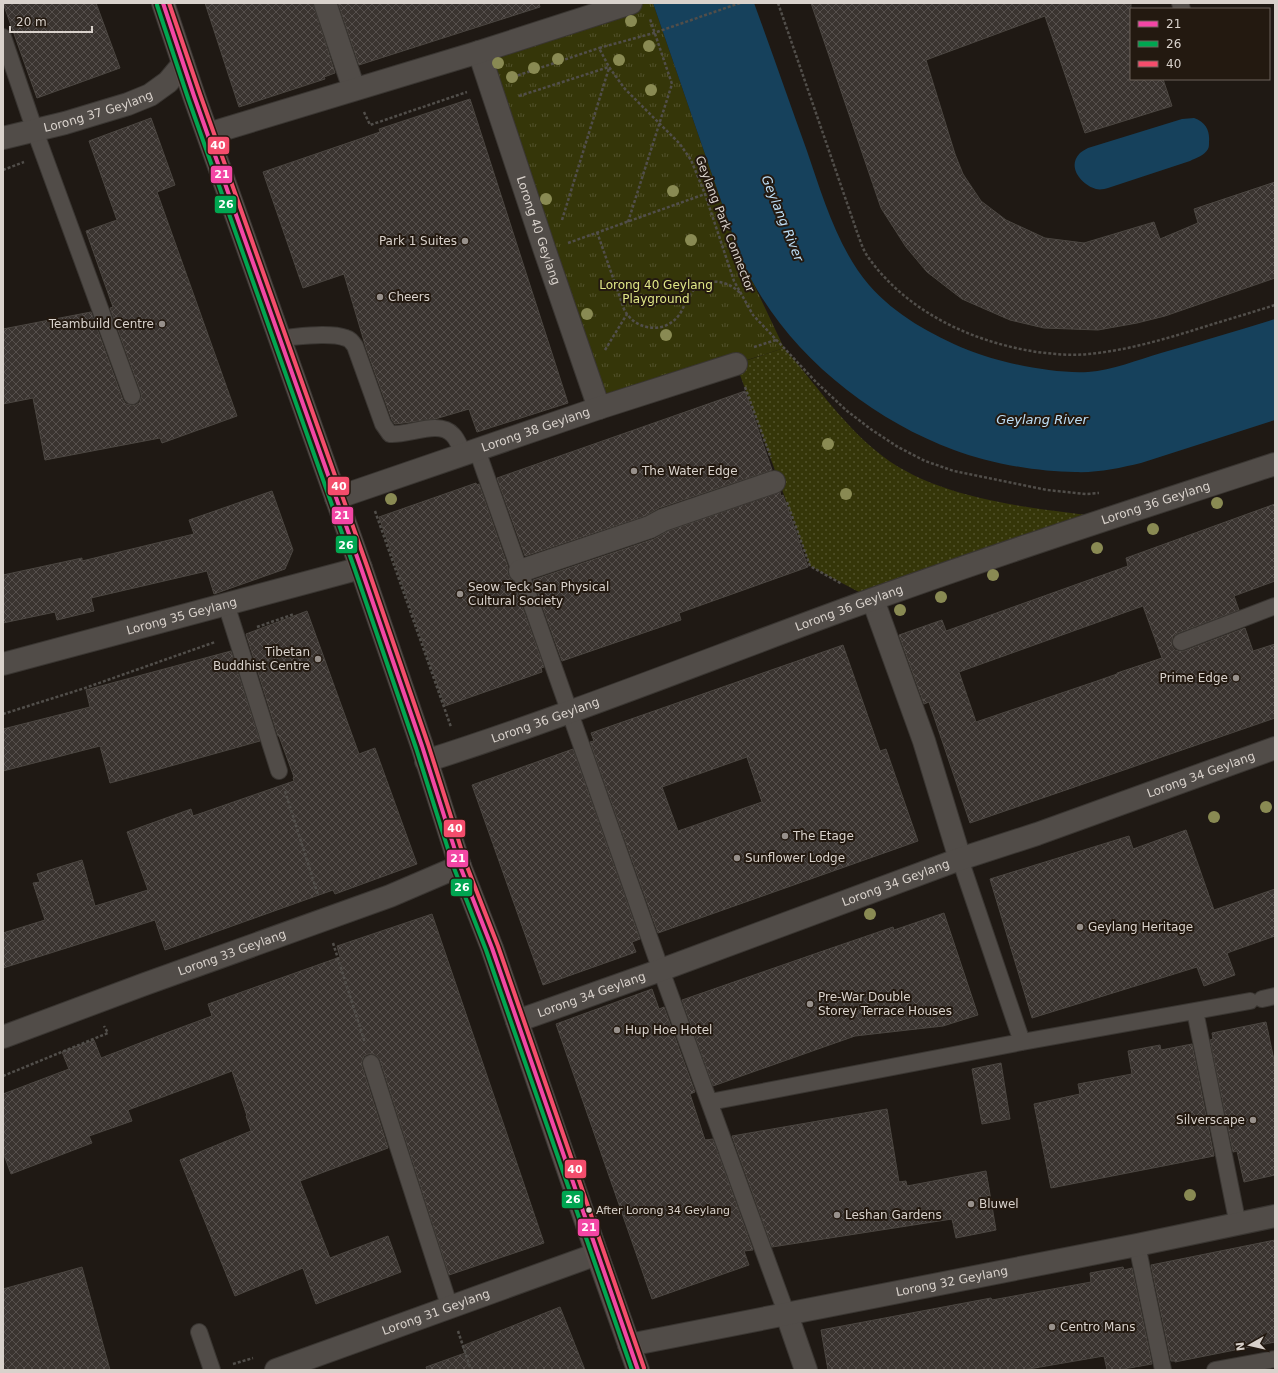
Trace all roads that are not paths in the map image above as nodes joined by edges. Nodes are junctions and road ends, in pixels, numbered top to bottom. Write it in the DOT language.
graph roads {
  1 [pos="163,3"];
  2 [pos="325,3"];
  3 [pos="631,3"];
  4 [pos="3,37"];
  5 [pos="479,52"];
  6 [pos="183,64"];
  7 [pos="354,89"];
  8 [pos="35,131"];
  9 [pos="208,134"];
  10 [pos="3,138"];
  11 [pos="280,338"];
  12 [pos="736,364"];
  13 [pos="132,396"];
  14 [pos="599,408"];
  15 [pos="470,452"];
  16 [pos="1275,464"];
  17 [pos="774,482"];
  18 [pos="336,498"];
  19 [pos="361,568"];
  20 [pos="520,571"];
  21 [pos="873,600"];
  22 [pos="226,604"];
  23 [pos="1275,606"];
  24 [pos="1181,642"];
  25 [pos="3,664"];
  26 [pos="570,712"];
  27 [pos="1275,748"];
  28 [pos="426,761"];
  29 [pos="279,771"];
  30 [pos="960,859"];
  31 [pos="460,866"];
  32 [pos="661,970"];
  33 [pos="1262,998"];
  34 [pos="1195,1011"];
  35 [pos="517,1021"];
  36 [pos="3,1036"];
  37 [pos="1022,1042"];
  38 [pos="371,1063"];
  39 [pos="710,1102"];
  40 [pos="1275,1216"];
  41 [pos="1238,1224"];
  42 [pos="1137,1245"];
  43 [pos="597,1254"];
  44 [pos="450,1308"];
  45 [pos="787,1314"];
  46 [pos="198,1332"];
  47 [pos="629,1345"];
  48 [pos="1275,1359"];
  49 [pos="212,1370"];
  50 [pos="276,1370"];
  51 [pos="638,1370"];
  52 [pos="806,1370"];
  53 [pos="1164,1370"];
  54 [pos="1216,1370"];
  1 -- 6 [label="main road"];
  2 -- 7 [label="street"];
  3 -- 5 [label="street"];
  4 -- 8 [label="lane"];
  5 -- 7 [label="street"];
  5 -- 14 [label="street, Lorong 40 Geylang"];
  6 -- 8 [label="street, Lorong 37 Geylang"];
  6 -- 9 [label="main road"];
  7 -- 9 [label="street"];
  8 -- 10 [label="street, Lorong 37 Geylang"];
  8 -- 13 [label="lane"];
  9 -- 11 [label="main road"];
  11 -- 15 [label="lane"];
  11 -- 18 [label="main road"];
  12 -- 14 [label="street, Lorong 38 Geylang"];
  14 -- 15 [label="street, Lorong 38 Geylang"];
  15 -- 18 [label="street, Lorong 38 Geylang"];
  15 -- 20 [label="lane"];
  16 -- 21 [label="street, Lorong 36 Geylang"];
  17 -- 20 [label="street"];
  18 -- 19 [label="main road"];
  19 -- 22 [label="street, Lorong 35 Geylang"];
  19 -- 28 [label="main road"];
  20 -- 26 [label="lane"];
  21 -- 26 [label="street, Lorong 36 Geylang"];
  21 -- 30 [label="street"];
  22 -- 25 [label="street, Lorong 35 Geylang"];
  22 -- 29 [label="lane"];
  23 -- 24 [label="lane"];
  26 -- 28 [label="street, Lorong 36 Geylang"];
  26 -- 32 [label="lane"];
  27 -- 30 [label="street, Lorong 34 Geylang"];
  28 -- 31 [label="main road"];
  30 -- 32 [label="street, Lorong 34 Geylang"];
  30 -- 37 [label="lane"];
  31 -- 35 [label="main road"];
  31 -- 36 [label="street, Lorong 33 Geylang"];
  32 -- 35 [label="street, Lorong 34 Geylang"];
  32 -- 39 [label="lane"];
  33 -- 34 [label="lane"];
  34 -- 37 [label="lane"];
  34 -- 41 [label="lane"];
  35 -- 43 [label="main road"];
  37 -- 39 [label="lane"];
  38 -- 44 [label="lane"];
  39 -- 45 [label="lane"];
  40 -- 41 [label="street, Lorong 32 Geylang"];
  41 -- 42 [label="street, Lorong 32 Geylang"];
  42 -- 45 [label="street, Lorong 32 Geylang"];
  42 -- 53 [label="lane"];
  43 -- 44 [label="street, Lorong 31 Geylang"];
  43 -- 47 [label="main road"];
  44 -- 50 [label="street, Lorong 31 Geylang"];
  45 -- 47 [label="street, Lorong 32 Geylang"];
  45 -- 52 [label="street"];
  46 -- 49 [label="lane"];
  47 -- 51 [label="main road"];
  48 -- 54 [label="lane"];
}
